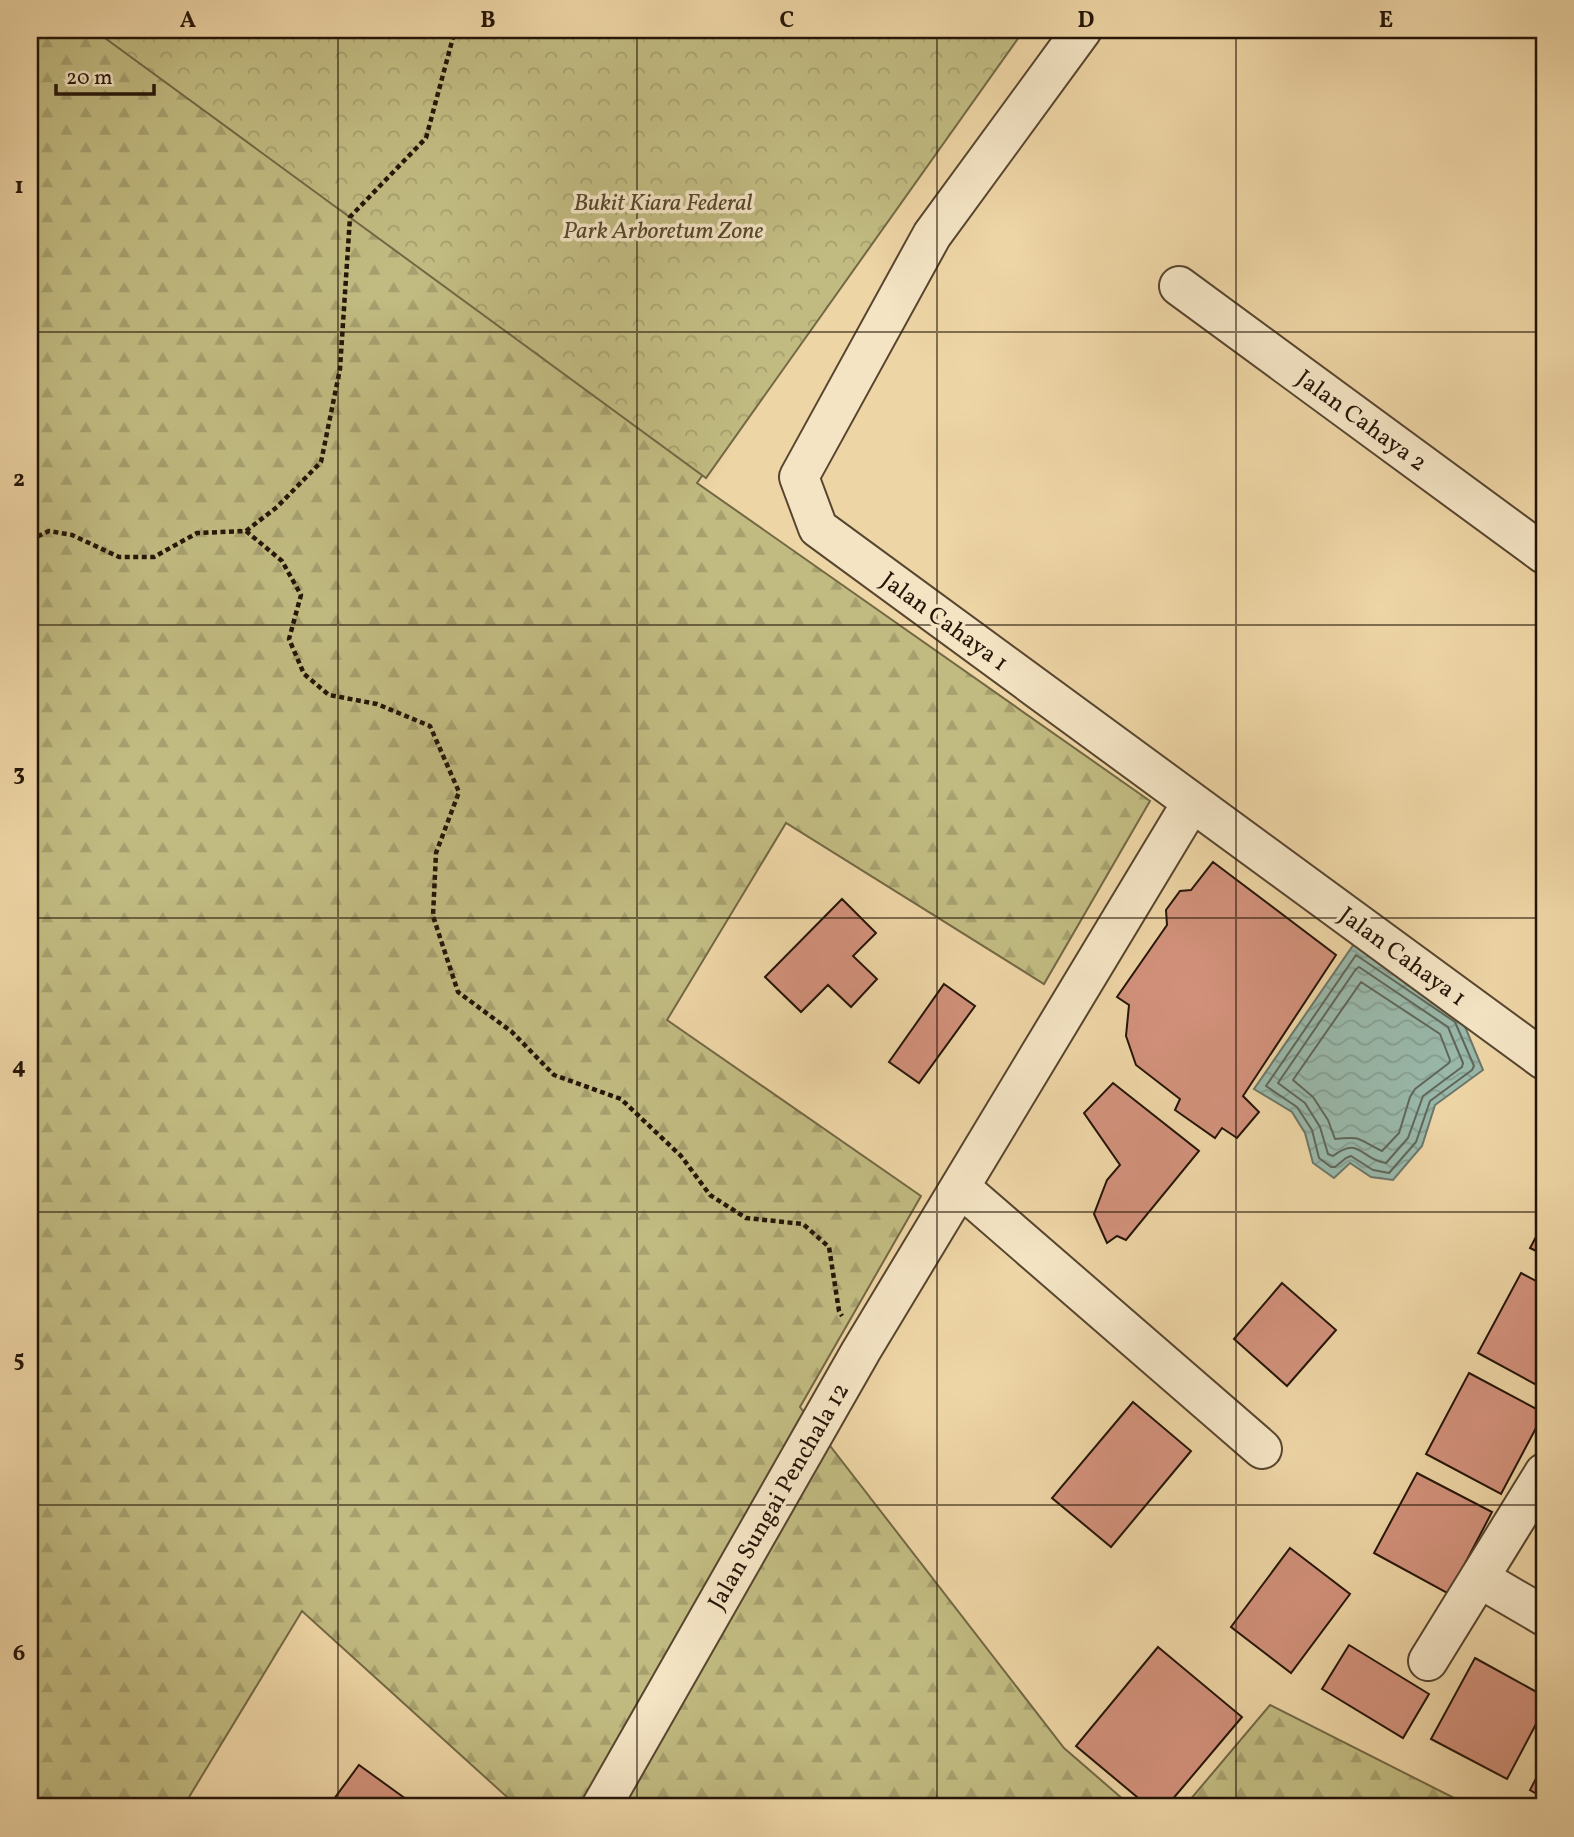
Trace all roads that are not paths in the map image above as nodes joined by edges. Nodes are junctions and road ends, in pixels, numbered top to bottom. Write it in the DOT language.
graph roads {
  1 [pos="1082,30"];
  2 [pos="1179,286"];
  3 [pos="1544,554"];
  4 [pos="1192,802"];
  5 [pos="1544,1059"];
  6 [pos="960,1187"];
  7 [pos="1262,1449"];
  8 [pos="1544,1474"];
  9 [pos="1479,1578"];
  10 [pos="1544,1615"];
  11 [pos="1428,1661"];
  12 [pos="601,1807"];
  1 -- 4 [label="street, Jalan Cahaya 1"];
  2 -- 3 [label="street, Jalan Cahaya 2"];
  4 -- 5 [label="street, Jalan Cahaya 1"];
  4 -- 6 [label="street, Jalan Sungai Penchala 12"];
  6 -- 7 [label="street"];
  6 -- 12 [label="street, Jalan Sungai Penchala 12"];
  8 -- 9 [label="street"];
  9 -- 10 [label="street"];
  9 -- 11 [label="street"];
}
